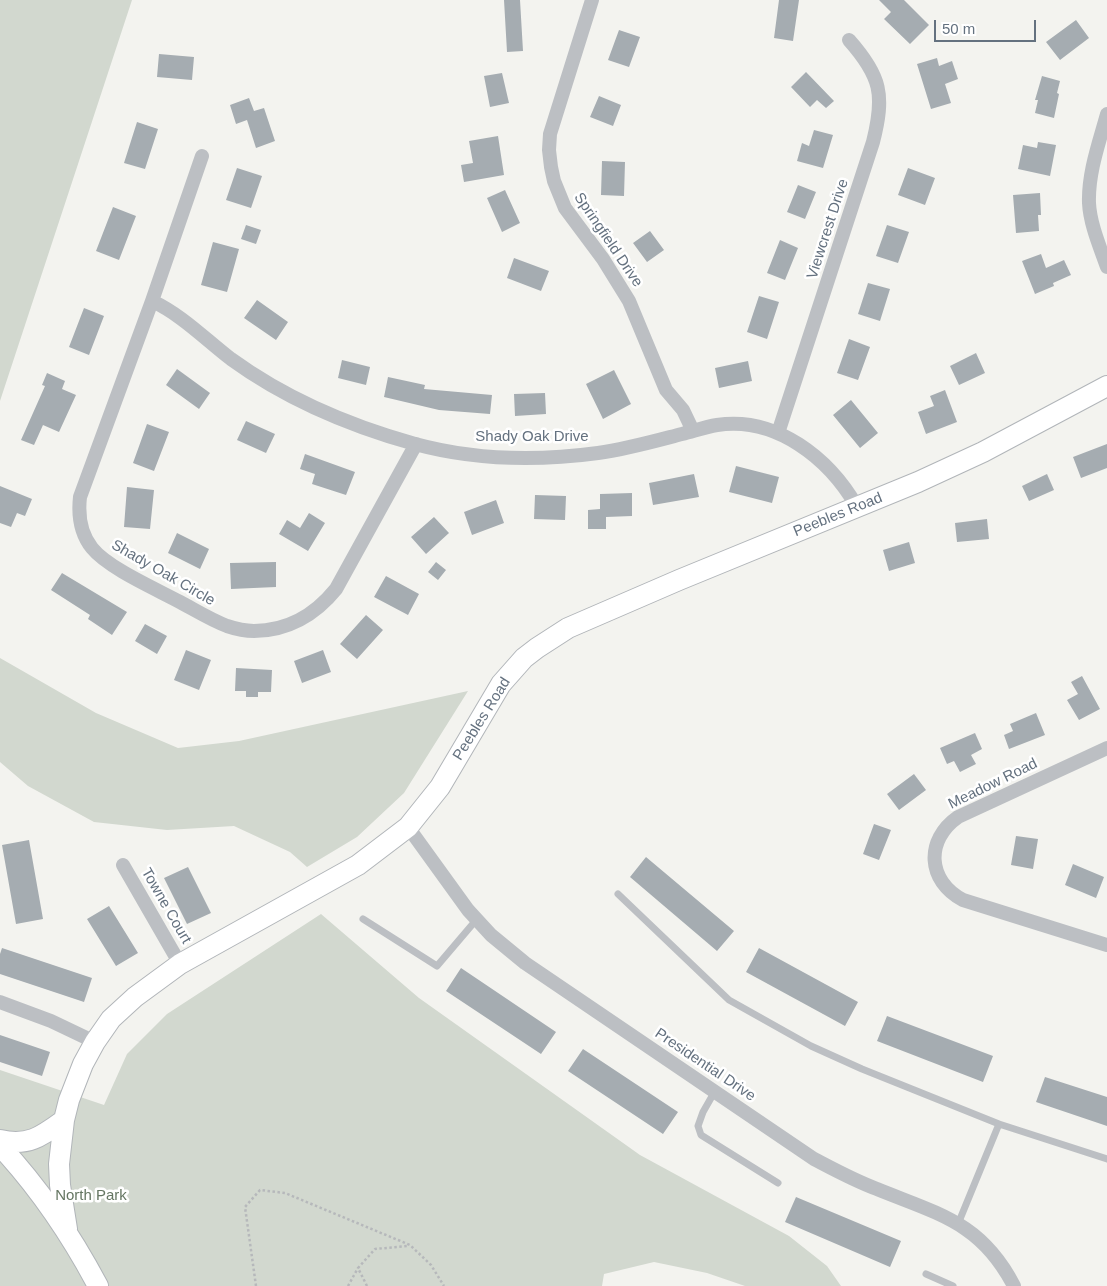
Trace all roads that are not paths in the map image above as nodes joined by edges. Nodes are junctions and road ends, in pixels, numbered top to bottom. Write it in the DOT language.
graph roads {
  1 [pos="592,0"];
  2 [pos="848,40"];
  3 [pos="1107,114"];
  4 [pos="202,156"];
  5 [pos="1107,267"];
  6 [pos="152,301"];
  7 [pos="1107,386"];
  8 [pos="693,431"];
  9 [pos="778,433"];
  10 [pos="416,444"];
  11 [pos="857,507"];
  12 [pos="1107,748"];
  13 [pos="408,827"];
  14 [pos="123,865"];
  15 [pos="618,894"];
  16 [pos="363,918"];
  17 [pos="477,919"];
  18 [pos="1107,945"];
  19 [pos="180,964"];
  20 [pos="0,1002"];
  21 [pos="95,1042"];
  22 [pos="715,1091"];
  23 [pos="64,1120"];
  24 [pos="999,1124"];
  25 [pos="0,1140"];
  26 [pos="0,1146"];
  27 [pos="1107,1159"];
  28 [pos="778,1183"];
  29 [pos="958,1224"];
  30 [pos="67,1229"];
  31 [pos="926,1274"];
  32 [pos="98,1286"];
  33 [pos="953,1286"];
  34 [pos="1014,1286"];
  1 -- 8 [label="street, Springfield Drive"];
  2 -- 9 [label="street, Viewcrest Drive"];
  3 -- 5 [label="street"];
  4 -- 6 [label="street, Shady Oak Circle"];
  6 -- 10 [label="street, Shady Oak Drive"];
  6 -- 10 [label="street, Shady Oak Circle"];
  7 -- 11 [label="street, Peebles Road"];
  8 -- 9 [label="street, Shady Oak Drive"];
  8 -- 10 [label="street, Shady Oak Drive"];
  9 -- 11 [label="street, Shady Oak Drive"];
  11 -- 13 [label="street, Peebles Road"];
  12 -- 18 [label="street, Meadow Road"];
  13 -- 17 [label="street, Presidential Drive"];
  13 -- 19 [label="street, Peebles Road"];
  14 -- 19 [label="street, Towne Court"];
  15 -- 24 [label="lane"];
  16 -- 17 [label="lane"];
  17 -- 22 [label="street, Presidential Drive"];
  19 -- 21 [label="street, Peebles Road"];
  20 -- 21 [label="street"];
  21 -- 23 [label="street, Peebles Road"];
  22 -- 28 [label="lane"];
  22 -- 29 [label="street, Presidential Drive"];
  23 -- 25 [label="street"];
  23 -- 30 [label="street, Peebles Road"];
  24 -- 27 [label="lane"];
  24 -- 29 [label="lane"];
  26 -- 30 [label="street"];
  29 -- 34 [label="street, Presidential Drive"];
  30 -- 32 [label="street"];
  31 -- 33 [label="lane"];
}
